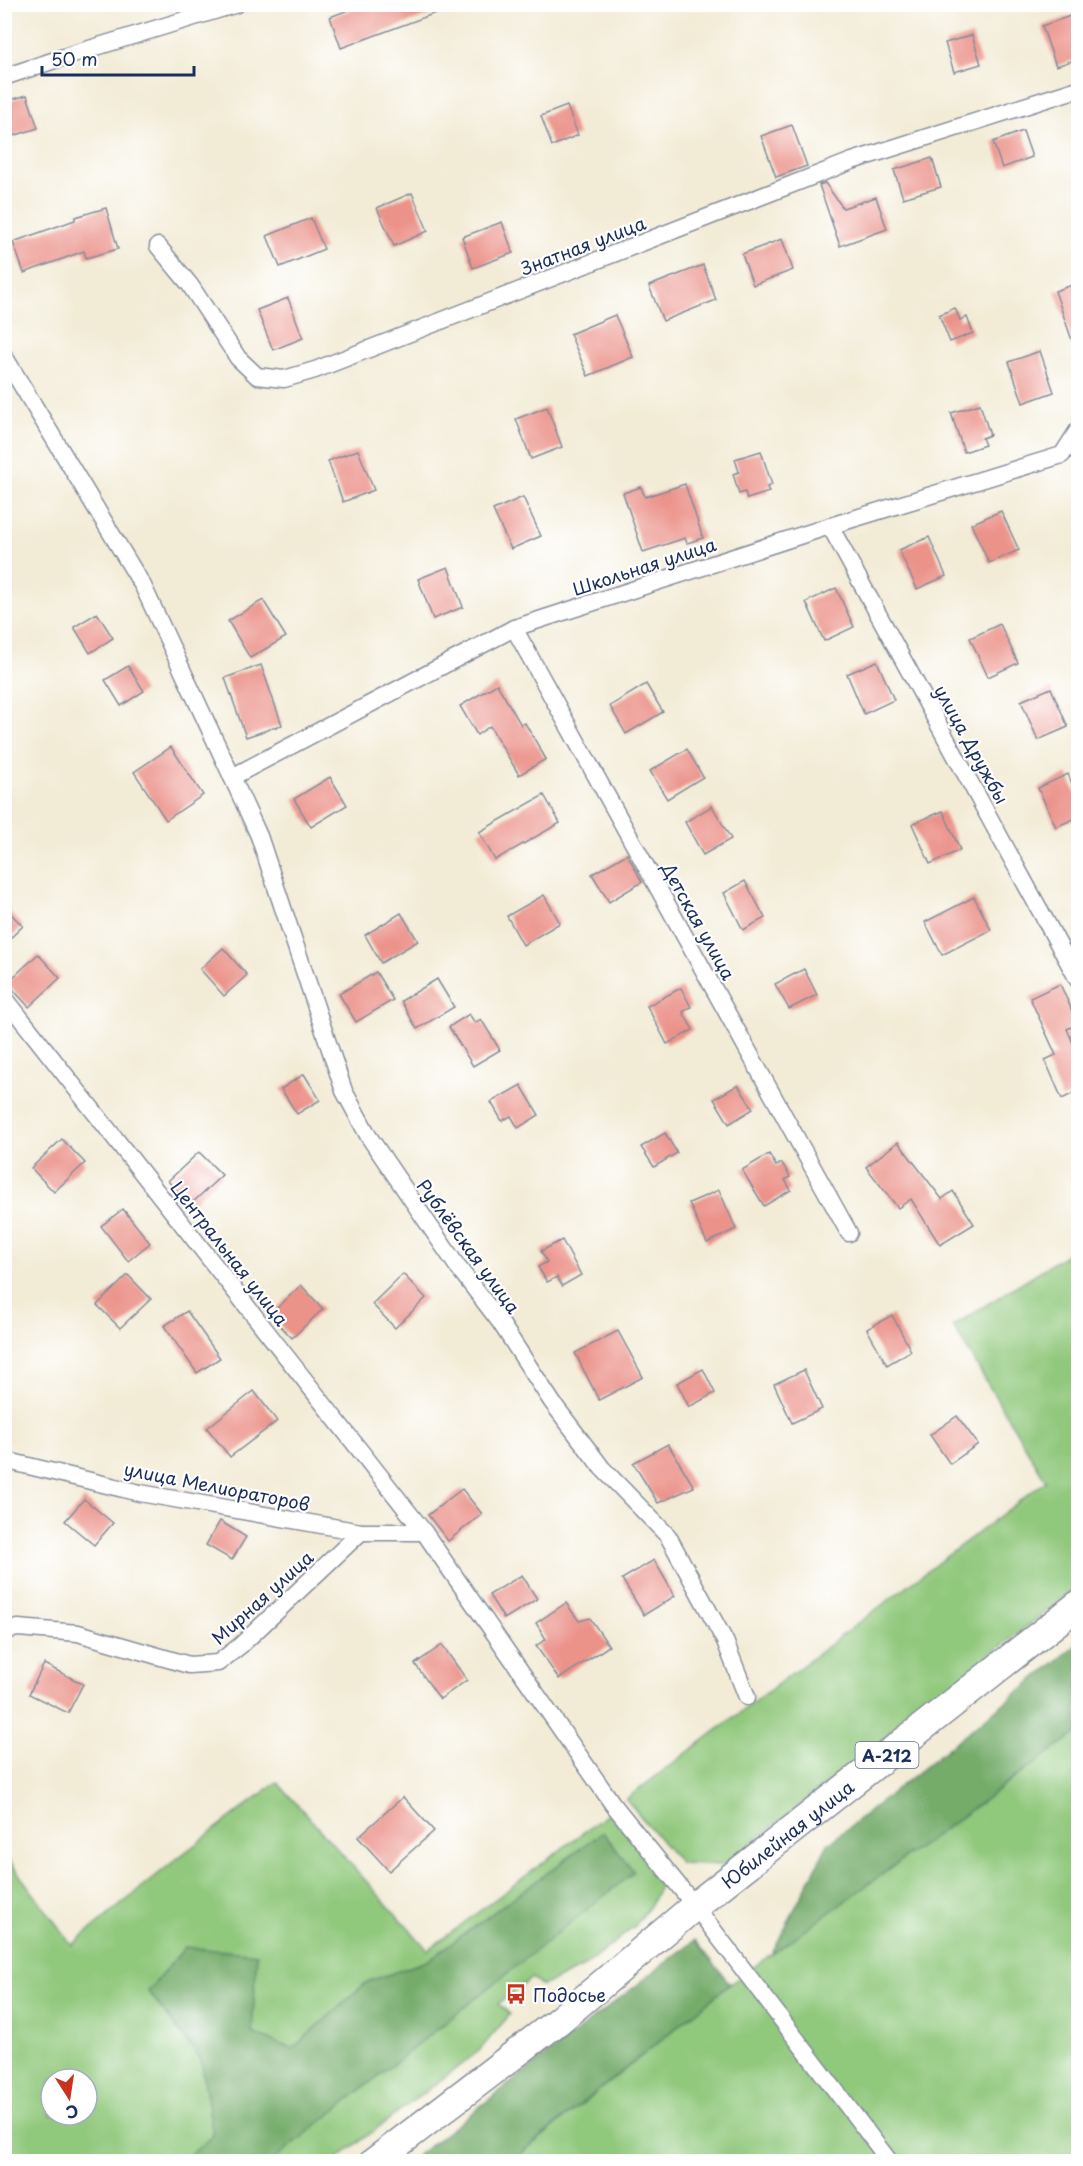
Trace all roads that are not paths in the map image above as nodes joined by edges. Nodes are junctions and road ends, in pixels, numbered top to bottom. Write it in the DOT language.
graph roads {
  1 [pos="237,4"];
  2 [pos="4,77"];
  3 [pos="1078,89"];
  4 [pos="158,246"];
  5 [pos="4,356"];
  6 [pos="1078,430"];
  7 [pos="830,526"];
  8 [pos="514,628"];
  9 [pos="232,777"];
  10 [pos="1078,980"];
  11 [pos="4,997"];
  12 [pos="849,1233"];
  13 [pos="4,1460"];
  14 [pos="361,1532"];
  15 [pos="424,1532"];
  16 [pos="1078,1605"];
  17 [pos="4,1631"];
  18 [pos="747,1697"];
  19 [pos="695,1906"];
  20 [pos="374,2162"];
  21 [pos="890,2162"];
  1 -- 2 [label="street"];
  3 -- 4 [label="street, Знатная улица"];
  5 -- 9 [label="street, Рублёвская улица"];
  6 -- 7 [label="street, Школьная улица"];
  7 -- 8 [label="street, Школьная улица"];
  7 -- 10 [label="street, улица Дружбы"];
  8 -- 9 [label="street, Школьная улица"];
  8 -- 12 [label="street, Детская улица"];
  9 -- 18 [label="street, Рублёвская улица"];
  11 -- 15 [label="street, Центральная улица"];
  13 -- 14 [label="street, улица Мелиораторов"];
  14 -- 15 [label="street, улица Мелиораторов"];
  14 -- 17 [label="street, Мирная улица"];
  15 -- 19 [label="street, Центральная улица"];
  16 -- 19 [label="highway, Юбилейная улица / А-212"];
  19 -- 20 [label="highway, А-212"];
  19 -- 21 [label="street, Центральная улица"];
}
